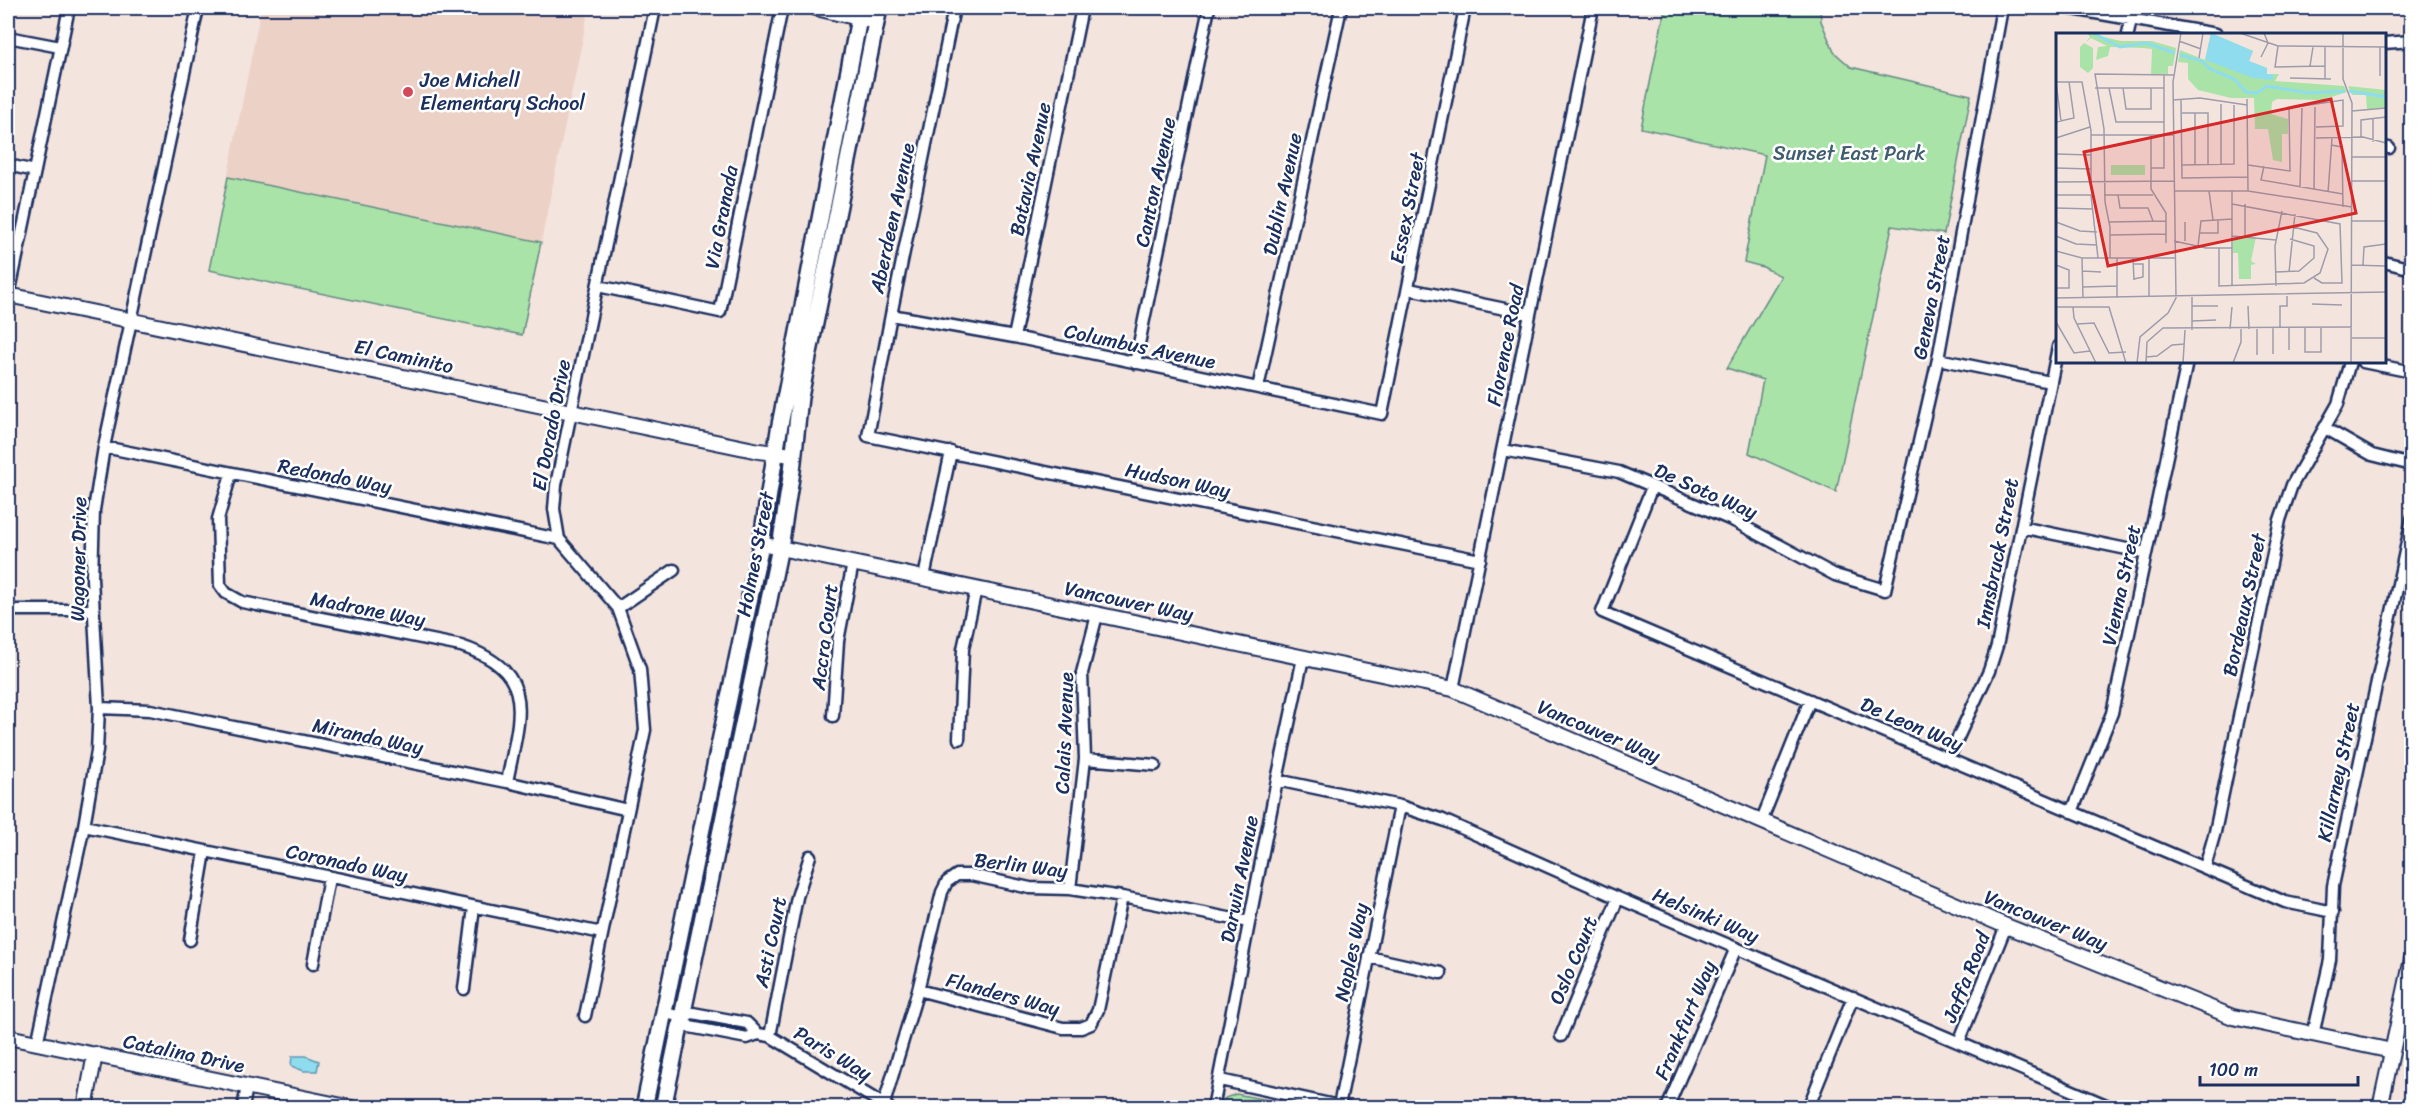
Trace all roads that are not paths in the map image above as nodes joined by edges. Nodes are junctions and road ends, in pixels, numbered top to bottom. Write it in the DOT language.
graph roads {
  1 [pos="69,8"];
  2 [pos="198,8"];
  3 [pos="655,8"];
  4 [pos="782,8"];
  5 [pos="816,8"];
  6 [pos="954,8"];
  7 [pos="1082,8"];
  8 [pos="1209,8"];
  9 [pos="1341,8"];
  10 [pos="1465,8"];
  11 [pos="1593,8"];
  12 [pos="2002,8"];
  13 [pos="2067,8"];
  14 [pos="860,13"];
  15 [pos="878,15"];
  16 [pos="2131,19"];
  17 [pos="2128,33"];
  18 [pos="2210,33"];
  19 [pos="8,37"];
  20 [pos="2412,41"];
  21 [pos="2386,43"];
  22 [pos="60,47"];
  23 [pos="8,165"];
  24 [pos="35,171"];
  25 [pos="2386,262"];
  26 [pos="2412,269"];
  27 [pos="598,286"];
  28 [pos="1409,289"];
  29 [pos="8,295"];
  30 [pos="1529,314"];
  31 [pos="891,315"];
  32 [pos="132,320"];
  33 [pos="1014,337"];
  34 [pos="2056,356"];
  35 [pos="1938,359"];
  36 [pos="1135,363"];
  37 [pos="2187,363"];
  38 [pos="2350,363"];
  39 [pos="2368,363"];
  40 [pos="2412,372"];
  41 [pos="2050,382"];
  42 [pos="1258,388"];
  43 [pos="570,410"];
  44 [pos="1382,414"];
  45 [pos="2325,429"];
  46 [pos="868,436"];
  47 [pos="104,447"];
  48 [pos="1503,450"];
  49 [pos="951,452"];
  50 [pos="775,453"];
  51 [pos="793,455"];
  52 [pos="2412,465"];
  53 [pos="231,474"];
  54 [pos="1652,487"];
  55 [pos="2412,519"];
  56 [pos="2021,527"];
  57 [pos="559,539"];
  58 [pos="761,544"];
  59 [pos="780,547"];
  60 [pos="2146,553"];
  61 [pos="1480,561"];
  62 [pos="853,563"];
  63 [pos="674,570"];
  64 [pos="924,577"];
  65 [pos="976,589"];
  66 [pos="1885,590"];
  67 [pos="618,608"];
  68 [pos="8,610"];
  69 [pos="94,610"];
  70 [pos="1096,615"];
  71 [pos="1304,658"];
  72 [pos="1453,689"];
  73 [pos="1810,700"];
  74 [pos="99,708"];
  75 [pos="833,716"];
  76 [pos="959,739"];
  77 [pos="1085,759"];
  78 [pos="1948,759"];
  79 [pos="1155,765"];
  80 [pos="1277,780"];
  81 [pos="507,782"];
  82 [pos="1401,806"];
  83 [pos="628,810"];
  84 [pos="2072,812"];
  85 [pos="1761,822"];
  86 [pos="84,826"];
  87 [pos="205,852"];
  88 [pos="810,856"];
  89 [pos="2205,867"];
  90 [pos="329,878"];
  91 [pos="1070,889"];
  92 [pos="1122,897"];
  93 [pos="1618,898"];
  94 [pos="474,907"];
  95 [pos="2333,912"];
  96 [pos="1249,922"];
  97 [pos="2006,926"];
  98 [pos="602,933"];
  99 [pos="190,940"];
  100 [pos="1736,948"];
  101 [pos="1369,957"];
  102 [pos="2412,959"];
  103 [pos="313,964"];
  104 [pos="1442,973"];
  105 [pos="464,989"];
  106 [pos="918,990"];
  107 [pos="1853,997"];
  108 [pos="673,1015"];
  109 [pos="585,1016"];
  110 [pos="2313,1035"];
  111 [pos="770,1036"];
  112 [pos="1561,1036"];
  113 [pos="8,1037"];
  114 [pos="1959,1042"];
  115 [pos="37,1044"];
  116 [pos="2392,1051"];
  117 [pos="96,1054"];
  118 [pos="1220,1080"];
  119 [pos="247,1086"];
  120 [pos="886,1106"];
  121 [pos="86,1107"];
  122 [pos="243,1107"];
  123 [pos="352,1107"];
  124 [pos="644,1107"];
  125 [pos="663,1107"];
  126 [pos="1213,1107"];
  127 [pos="1343,1107"];
  128 [pos="1667,1107"];
  129 [pos="1808,1107"];
  130 [pos="2113,1107"];
  131 [pos="2380,1107"];
  1 -- 22 [label="street"];
  2 -- 32 [label="street, Wagoner Drive"];
  3 -- 27 [label="street, El Dorado Drive"];
  4 -- 27 [label="street, Via Granada"];
  5 -- 14 [label="street"];
  6 -- 31 [label="street, Aberdeen Avenue"];
  7 -- 33 [label="street, Batavia Avenue"];
  8 -- 36 [label="street, Canton Avenue"];
  9 -- 42 [label="street, Dublin Avenue"];
  10 -- 28 [label="street, Essex Street"];
  11 -- 30 [label="street, Florence Road"];
  12 -- 35 [label="street, Geneva Street"];
  13 -- 16 [label="street"];
  14 -- 15 [label="street"];
  14 -- 50 [label="main road, Holmes Street"];
  15 -- 51 [label="main road, Holmes Street"];
  16 -- 17 [label="street"];
  16 -- 18 [label="street"];
  19 -- 22 [label="street"];
  20 -- 21 [label="street"];
  22 -- 24 [label="street"];
  23 -- 24 [label="street"];
  24 -- 29 [label="street"];
  25 -- 26 [label="street"];
  27 -- 43 [label="street, El Dorado Drive"];
  28 -- 30 [label="street"];
  28 -- 44 [label="street, Essex Street"];
  29 -- 32 [label="street, El Caminito"];
  30 -- 48 [label="street, Florence Road"];
  31 -- 33 [label="street, Columbus Avenue"];
  31 -- 46 [label="street, Aberdeen Avenue"];
  32 -- 43 [label="street, El Caminito"];
  32 -- 47 [label="street, Wagoner Drive"];
  33 -- 36 [label="street, Columbus Avenue"];
  34 -- 41 [label="street, Innsbruck Street"];
  35 -- 41 [label="street"];
  35 -- 66 [label="street, Geneva Street"];
  36 -- 42 [label="street, Columbus Avenue"];
  37 -- 60 [label="street, Vienna Street"];
  38 -- 45 [label="street, Bordeaux Street"];
  39 -- 40 [label="street"];
  41 -- 56 [label="street, Innsbruck Street"];
  42 -- 44 [label="street, Columbus Avenue"];
  43 -- 50 [label="street, El Caminito"];
  43 -- 57 [label="street, El Dorado Drive"];
  45 -- 52 [label="street"];
  45 -- 89 [label="street, Bordeaux Street"];
  46 -- 49 [label="street, Hudson Way"];
  47 -- 53 [label="street, Redondo Way"];
  47 -- 69 [label="street, Wagoner Drive"];
  48 -- 54 [label="street, De Soto Way"];
  48 -- 61 [label="street, Florence Road"];
  49 -- 61 [label="street, Hudson Way"];
  49 -- 64 [label="street"];
  50 -- 51 [label="street, El Caminito"];
  50 -- 58 [label="main road, Holmes Street"];
  51 -- 59 [label="main road, Holmes Street"];
  53 -- 57 [label="street, Redondo Way"];
  53 -- 81 [label="street, Madrone Way"];
  54 -- 66 [label="street, De Soto Way"];
  54 -- 73 [label="street, De Leon Way"];
  55 -- 95 [label="street, Killarney Street"];
  56 -- 60 [label="street"];
  56 -- 78 [label="street, Innsbruck Street"];
  57 -- 67 [label="street"];
  58 -- 59 [label="street, Vancouver Way"];
  58 -- 108 [label="main road, Holmes Street"];
  59 -- 62 [label="street, Vancouver Way"];
  59 -- 108 [label="main road, Holmes Street"];
  60 -- 84 [label="street, Vienna Street"];
  61 -- 72 [label="street, Florence Road"];
  62 -- 64 [label="street, Vancouver Way"];
  62 -- 75 [label="street, Accra Court"];
  63 -- 67 [label="street"];
  64 -- 65 [label="street, Vancouver Way"];
  65 -- 70 [label="street, Vancouver Way"];
  65 -- 76 [label="street"];
  67 -- 83 [label="street"];
  68 -- 69 [label="street"];
  69 -- 74 [label="street, Wagoner Drive"];
  70 -- 71 [label="street, Vancouver Way"];
  70 -- 77 [label="street, Calais Avenue"];
  71 -- 72 [label="street, Vancouver Way"];
  71 -- 80 [label="street, Darwin Avenue"];
  72 -- 85 [label="street, Vancouver Way"];
  73 -- 78 [label="street, De Leon Way"];
  73 -- 85 [label="street"];
  74 -- 81 [label="street, Miranda Way"];
  74 -- 86 [label="street, Wagoner Drive"];
  77 -- 79 [label="street"];
  77 -- 91 [label="street, Calais Avenue"];
  78 -- 84 [label="street, De Leon Way"];
  80 -- 82 [label="street, Helsinki Way"];
  80 -- 96 [label="street, Darwin Avenue"];
  81 -- 83 [label="street, Miranda Way"];
  82 -- 93 [label="street, Helsinki Way"];
  82 -- 101 [label="street, Naples Way"];
  83 -- 98 [label="street"];
  84 -- 89 [label="street, De Leon Way"];
  85 -- 97 [label="street, Vancouver Way"];
  86 -- 87 [label="street, Coronado Way"];
  86 -- 115 [label="street, Wagoner Drive"];
  87 -- 90 [label="street, Coronado Way"];
  87 -- 99 [label="street"];
  88 -- 111 [label="street, Asti Court"];
  89 -- 95 [label="street, De Leon Way"];
  90 -- 94 [label="street, Coronado Way"];
  90 -- 103 [label="street"];
  91 -- 92 [label="street, Berlin Way"];
  91 -- 106 [label="street, Berlin Way"];
  92 -- 96 [label="street, Berlin Way"];
  92 -- 106 [label="street, Flanders Way"];
  93 -- 100 [label="street, Helsinki Way"];
  93 -- 112 [label="street, Oslo Court"];
  94 -- 98 [label="street, Coronado Way"];
  94 -- 105 [label="street"];
  95 -- 110 [label="street, Killarney Street"];
  96 -- 118 [label="street, Darwin Avenue"];
  97 -- 110 [label="street, Vancouver Way"];
  97 -- 114 [label="street, Jaffa Road"];
  98 -- 109 [label="street"];
  100 -- 107 [label="street, Helsinki Way"];
  100 -- 128 [label="street, Frankfurt Way"];
  101 -- 104 [label="street"];
  101 -- 127 [label="street, Naples Way"];
  102 -- 116 [label="street"];
  106 -- 120 [label="street, Berlin Way"];
  107 -- 114 [label="street, Helsinki Way"];
  107 -- 129 [label="street"];
  108 -- 111 [label="street, Paris Way"];
  108 -- 124 [label="main road, Holmes Street"];
  108 -- 125 [label="main road, Holmes Street"];
  110 -- 116 [label="street, Vancouver Way"];
  111 -- 120 [label="street, Paris Way"];
  113 -- 115 [label="street, Catalina Drive"];
  114 -- 130 [label="street, Helsinki Way"];
  115 -- 117 [label="street, Catalina Drive"];
  116 -- 131 [label="street"];
  117 -- 119 [label="street, Catalina Drive"];
  117 -- 121 [label="street"];
  118 -- 126 [label="street, Darwin Avenue"];
  118 -- 127 [label="street"];
  119 -- 122 [label="street"];
  119 -- 123 [label="street, Catalina Drive"];
}
